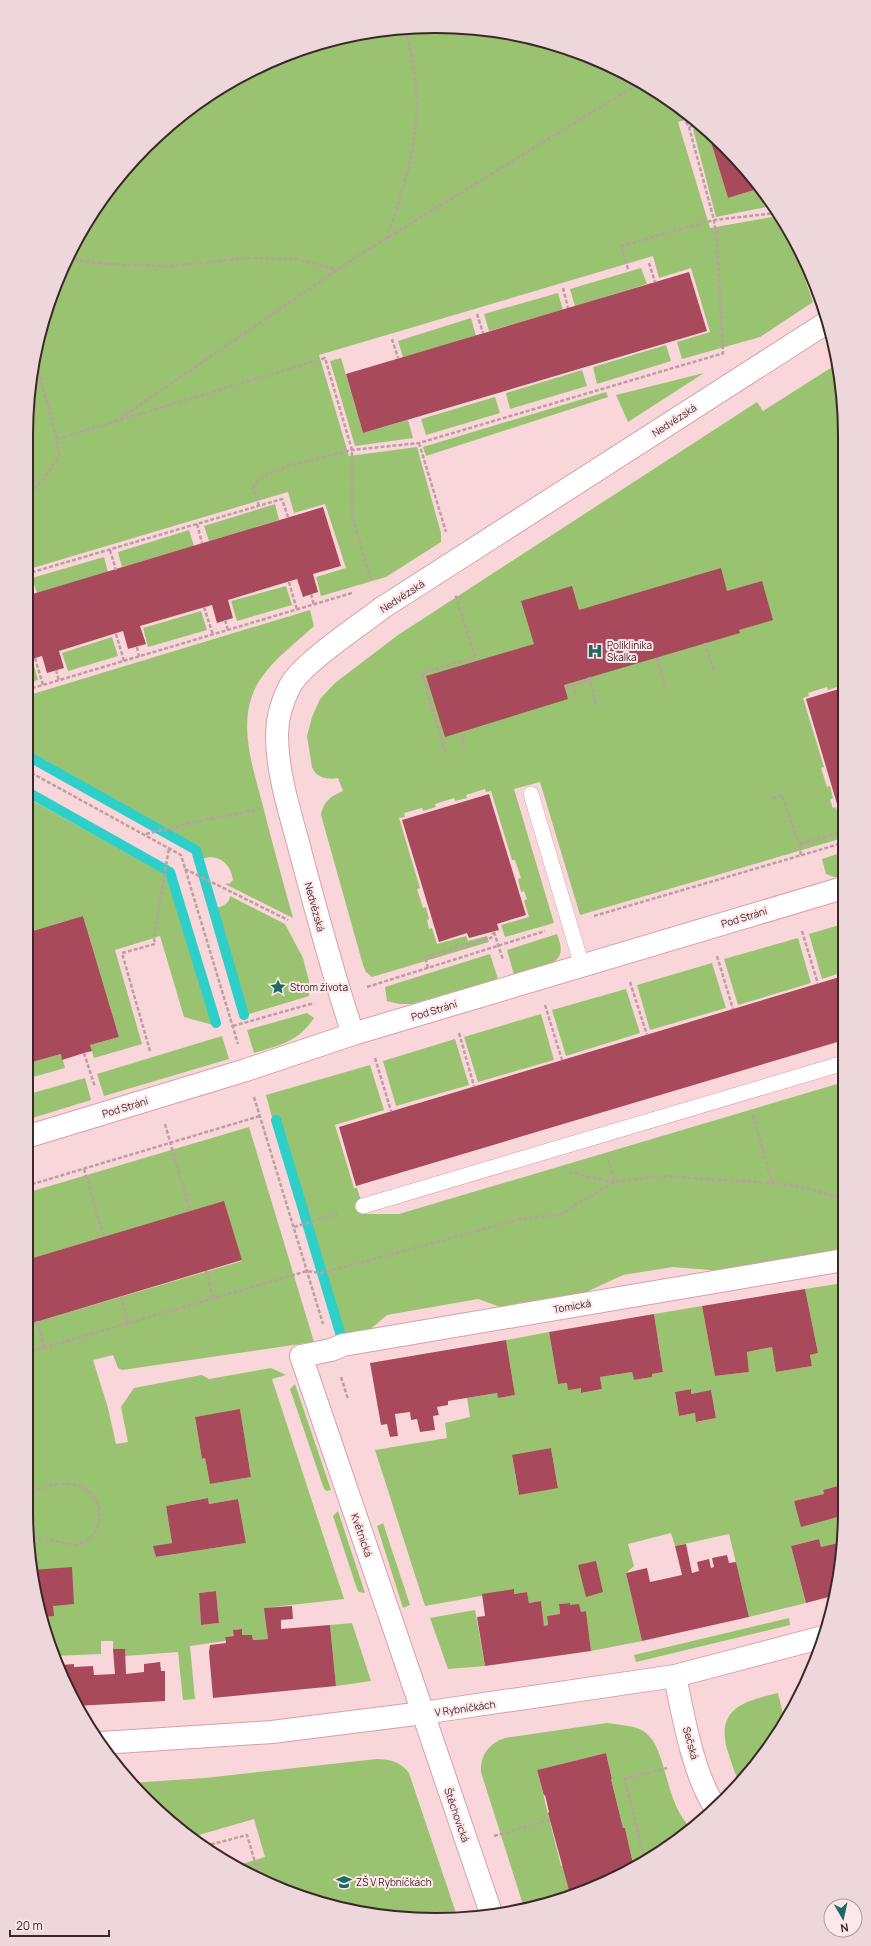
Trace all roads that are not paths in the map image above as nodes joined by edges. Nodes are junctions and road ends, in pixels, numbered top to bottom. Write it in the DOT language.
graph roads {
  1 [pos="822,325"];
  2 [pos="531,794"];
  3 [pos="838,889"];
  4 [pos="582,966"];
  5 [pos="353,1034"];
  6 [pos="838,1065"];
  7 [pos="33,1136"];
  8 [pos="363,1206"];
  9 [pos="838,1261"];
  10 [pos="301,1356"];
  11 [pos="817,1638"];
  12 [pos="674,1676"];
  13 [pos="422,1713"];
  14 [pos="107,1743"];
  15 [pos="712,1803"];
  16 [pos="490,1910"];
  1 -- 5 [label="street, Nedvězská"];
  2 -- 4 [label="lane"];
  3 -- 4 [label="street, Pod Strání"];
  4 -- 5 [label="street, Pod Strání"];
  5 -- 7 [label="street, Pod Strání"];
  6 -- 8 [label="lane"];
  9 -- 10 [label="street, Tomická"];
  10 -- 13 [label="street, Květnická"];
  11 -- 12 [label="street, V Rybníčkách"];
  12 -- 13 [label="street, V Rybníčkách"];
  12 -- 15 [label="street, Sečská"];
  13 -- 14 [label="street, V Rybníčkách"];
  13 -- 16 [label="street, Štěchovická"];
}
